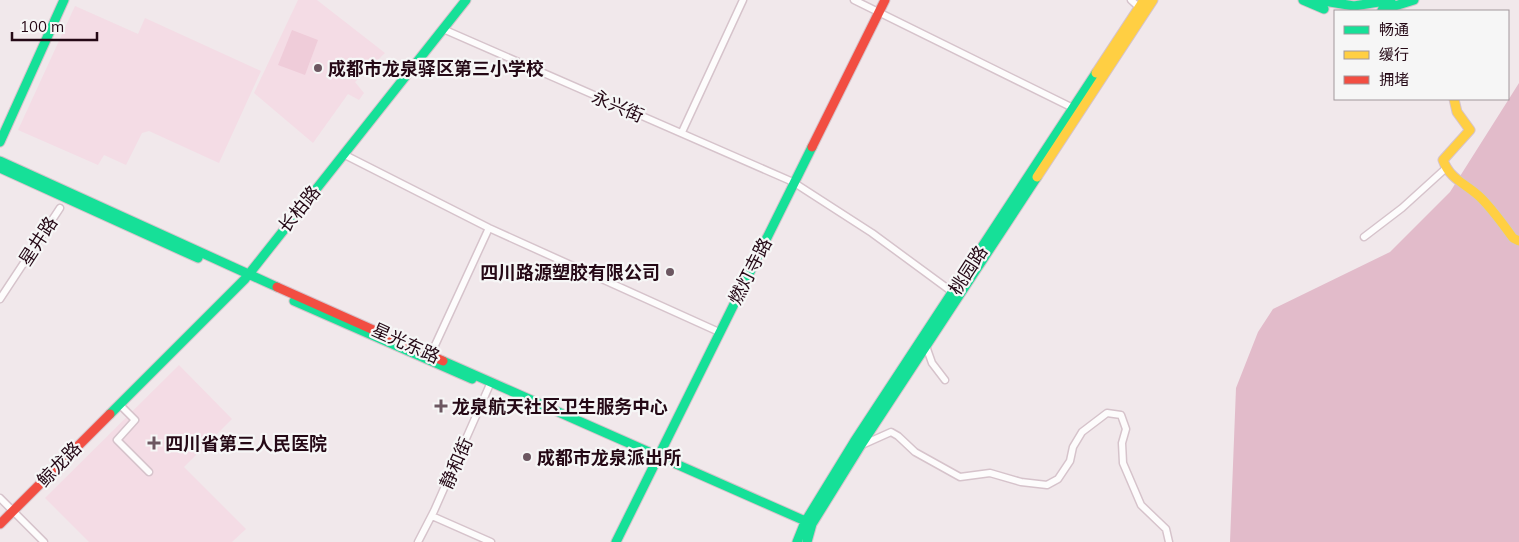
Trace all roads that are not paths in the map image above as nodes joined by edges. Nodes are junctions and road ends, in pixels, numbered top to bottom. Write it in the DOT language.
graph roads {
  1 [pos="64,0"];
  2 [pos="466,0"];
  3 [pos="743,0"];
  4 [pos="854,0"];
  5 [pos="885,0"];
  6 [pos="1131,0"];
  7 [pos="1153,0"];
  8 [pos="1303,0"];
  9 [pos="1318,0"];
  10 [pos="1414,0"];
  11 [pos="1393,6"];
  12 [pos="1142,7"];
  13 [pos="1381,10"];
  14 [pos="879,12"];
  15 [pos="1334,12"];
  16 [pos="444,29"];
  17 [pos="1454,100"];
  18 [pos="1076,109"];
  19 [pos="682,132"];
  20 [pos="0,142"];
  21 [pos="343,154"];
  22 [pos="0,161"];
  23 [pos="0,168"];
  24 [pos="1445,169"];
  25 [pos="793,182"];
  26 [pos="60,208"];
  27 [pos="488,228"];
  28 [pos="1364,237"];
  29 [pos="1519,241"];
  30 [pos="246,276"];
  31 [pos="956,295"];
  32 [pos="0,299"];
  33 [pos="719,332"];
  34 [pos="926,346"];
  35 [pos="431,354"];
  36 [pos="946,380"];
  37 [pos="490,384"];
  38 [pos="118,404"];
  39 [pos="860,445"];
  40 [pos="657,458"];
  41 [pos="149,472"];
  42 [pos="0,498"];
  43 [pos="14,511"];
  44 [pos="432,516"];
  45 [pos="0,524"];
  46 [pos="807,525"];
  47 [pos="44,542"];
  48 [pos="418,542"];
  49 [pos="491,542"];
  50 [pos="616,542"];
  51 [pos="797,542"];
  52 [pos="807,542"];
  53 [pos="1169,542"];
  1 -- 20 [label="main road"];
  2 -- 16 [label="main road, 长柏路"];
  3 -- 19 [label="street"];
  4 -- 14 [label="street"];
  5 -- 14 [label="main road, 燃灯寺路"];
  6 -- 12 [label="street"];
  7 -- 12 [label="main road, 桃园路"];
  8 -- 15 [label="main road"];
  9 -- 11 [label="main road"];
  10 -- 11 [label="main road"];
  11 -- 13 [label="main road"];
  12 -- 18 [label="main road, 桃园路"];
  14 -- 18 [label="street"];
  14 -- 25 [label="main road, 燃灯寺路"];
  16 -- 19 [label="street, 永兴街"];
  16 -- 21 [label="main road, 长柏路"];
  17 -- 24 [label="main road"];
  18 -- 31 [label="main road, 桃园路"];
  19 -- 25 [label="street, 永兴街"];
  21 -- 27 [label="street"];
  21 -- 30 [label="main road, 长柏路"];
  22 -- 30 [label="main road, 星光东路"];
  23 -- 30 [label="main road, 星光东路"];
  24 -- 28 [label="street"];
  24 -- 29 [label="main road"];
  25 -- 31 [label="street, 永兴街"];
  25 -- 33 [label="main road, 燃灯寺路"];
  26 -- 32 [label="street, 星井路"];
  27 -- 33 [label="street"];
  27 -- 35 [label="street"];
  30 -- 35 [label="main road, 星光东路"];
  30 -- 37 [label="main road, 星光东路"];
  30 -- 38 [label="main road, 长柏路"];
  31 -- 34 [label="main road"];
  31 -- 46 [label="main road, 桃园路"];
  33 -- 40 [label="main road, 燃灯寺路"];
  34 -- 36 [label="street"];
  34 -- 39 [label="main road"];
  35 -- 37 [label="main road, 星光东路"];
  37 -- 40 [label="main road, 星光东路"];
  37 -- 44 [label="street, 静和街"];
  38 -- 41 [label="street"];
  38 -- 43 [label="main road, 鲸龙路"];
  39 -- 46 [label="main road"];
  39 -- 53 [label="street"];
  40 -- 46 [label="main road, 星光东路"];
  40 -- 50 [label="main road, 燃灯寺路"];
  42 -- 43 [label="street"];
  43 -- 45 [label="main road, 鲸龙路"];
  43 -- 47 [label="street"];
  44 -- 48 [label="street, 静和街"];
  44 -- 49 [label="street"];
  46 -- 51 [label="main road, 桃园路"];
  46 -- 52 [label="main road"];
}
